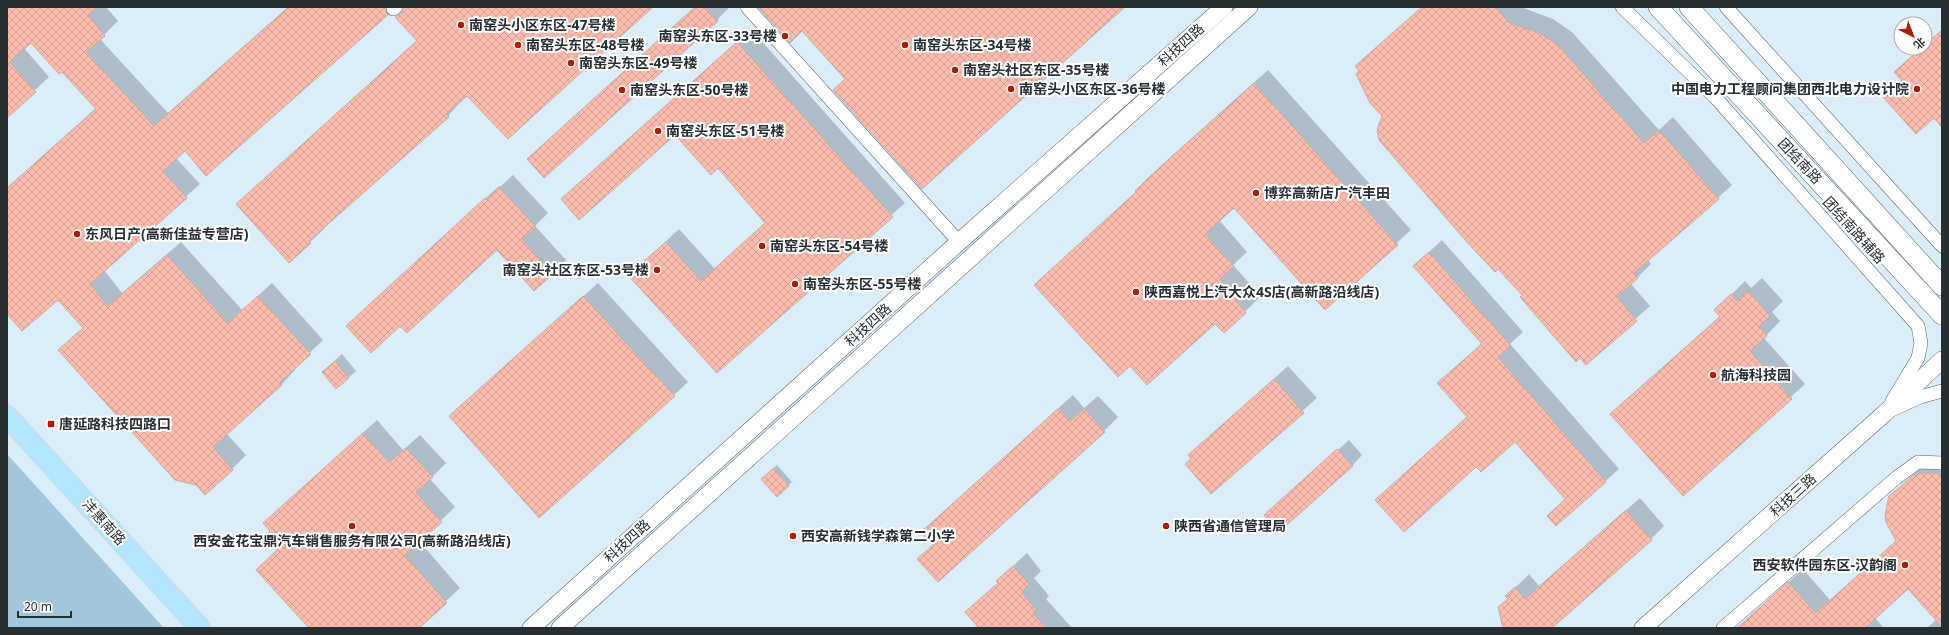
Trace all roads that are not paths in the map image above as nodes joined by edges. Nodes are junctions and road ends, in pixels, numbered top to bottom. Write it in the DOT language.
graph roads {
  1 [pos="747,7"];
  2 [pos="1250,7"];
  3 [pos="1622,7"];
  4 [pos="1658,7"];
  5 [pos="1689,7"];
  6 [pos="1726,7"];
  7 [pos="1219,9"];
  8 [pos="960,242"];
  9 [pos="1942,246"];
  10 [pos="1942,286"];
  11 [pos="1942,315"];
  12 [pos="1942,360"];
  13 [pos="1942,391"];
  14 [pos="1885,413"];
  15 [pos="7,416"];
  16 [pos="1942,463"];
  17 [pos="200,628"];
  18 [pos="531,628"];
  19 [pos="560,628"];
  20 [pos="1643,628"];
  21 [pos="1723,628"];
  1 -- 8 [label="street"];
  2 -- 19 [label="street, 科技四路"];
  3 -- 14 [label="street, 团结南路辅路"];
  4 -- 11 [label="main road, 团结南路"];
  5 -- 10 [label="main road, 团结南路"];
  6 -- 9 [label="street"];
  7 -- 8 [label="street, 科技四路"];
  8 -- 18 [label="street, 科技四路"];
  12 -- 14 [label="street, 科技三路"];
  13 -- 14 [label="street"];
  14 -- 20 [label="street, 科技三路"];
  15 -- 17 [label="main road, 沣惠南路"];
  16 -- 21 [label="street"];
}
